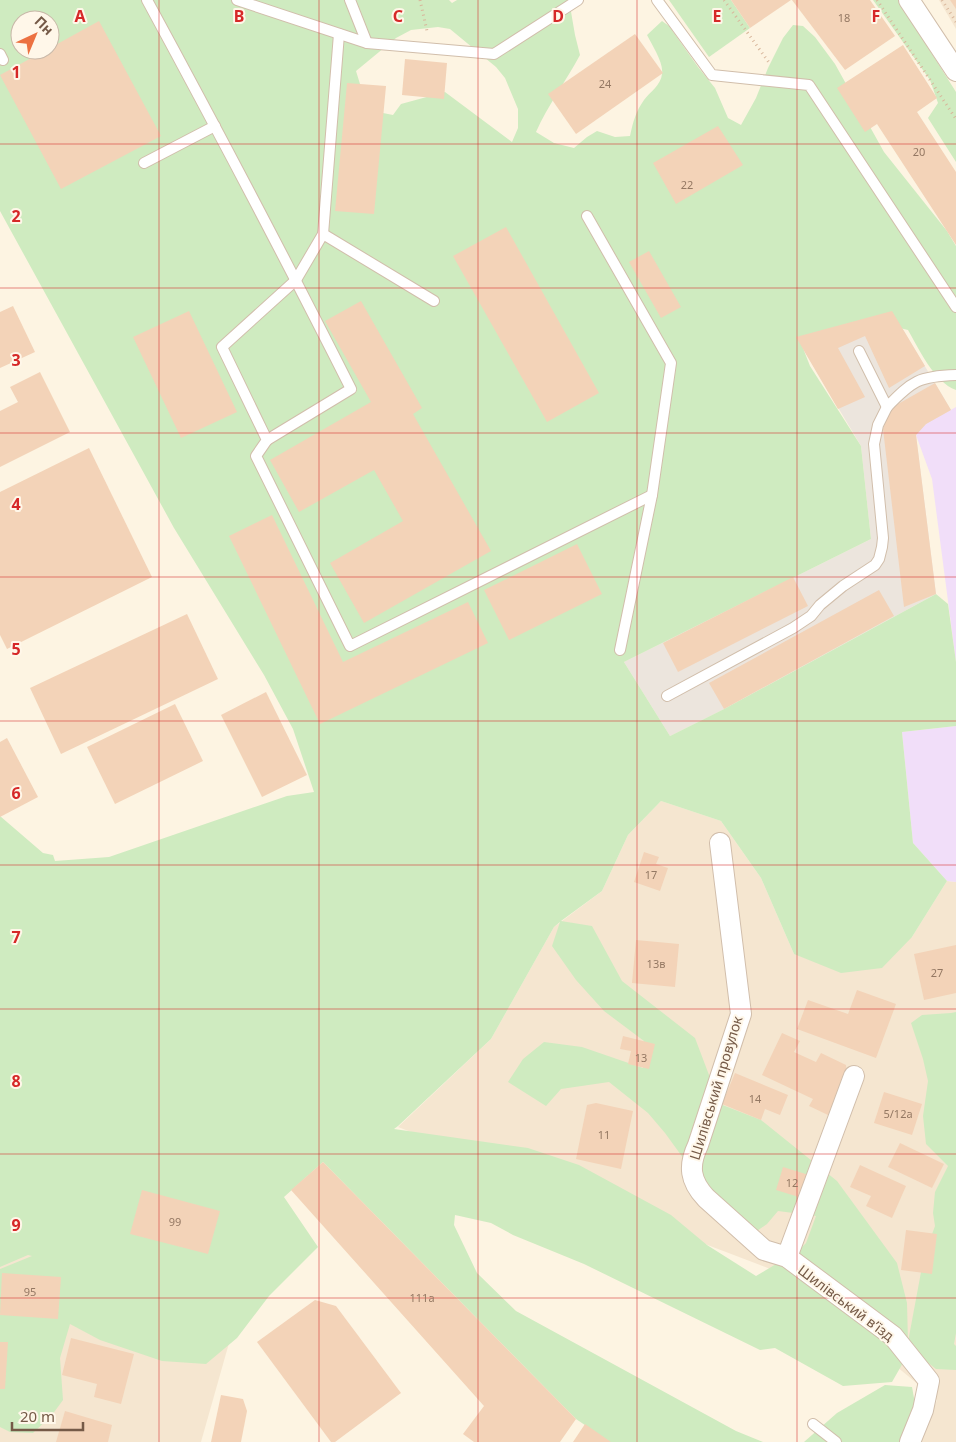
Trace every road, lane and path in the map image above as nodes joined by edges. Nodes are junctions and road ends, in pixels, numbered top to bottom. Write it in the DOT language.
graph roads {
  1 [pos="146,0"];
  2 [pos="237,0"];
  3 [pos="350,0"];
  4 [pos="420,0"];
  5 [pos="578,0"];
  6 [pos="657,0"];
  7 [pos="724,0"];
  8 [pos="877,0"];
  9 [pos="909,0"];
  10 [pos="942,0"];
  11 [pos="956,22"];
  12 [pos="340,34"];
  13 [pos="367,43"];
  14 [pos="431,49"];
  15 [pos="956,71"];
  16 [pos="783,83"];
  17 [pos="956,119"];
  18 [pos="215,126"];
  19 [pos="144,163"];
  20 [pos="587,216"];
  21 [pos="323,234"];
  22 [pos="296,280"];
  23 [pos="434,301"];
  24 [pos="956,307"];
  25 [pos="859,351"];
  26 [pos="956,375"];
  27 [pos="887,407"];
  28 [pos="267,440"];
  29 [pos="652,495"];
  30 [pos="620,650"];
  31 [pos="667,696"];
  32 [pos="720,843"];
  33 [pos="854,1076"];
  34 [pos="786,1257"];
  35 [pos="813,1424"];
  36 [pos="836,1442"];
  37 [pos="910,1442"];
  1 -- 18 [label="lane"];
  2 -- 12 [label="lane"];
  3 -- 13 [label="lane"];
  4 -- 14 [label="path"];
  5 -- 14 [label="lane"];
  6 -- 16 [label="lane"];
  7 -- 16 [label="path"];
  8 -- 17 [label="path"];
  9 -- 15 [label="street"];
  10 -- 11 [label="path"];
  12 -- 13 [label="lane"];
  12 -- 21 [label="lane"];
  13 -- 14 [label="lane"];
  16 -- 24 [label="lane"];
  18 -- 19 [label="lane"];
  18 -- 22 [label="lane"];
  20 -- 29 [label="lane"];
  21 -- 22 [label="lane"];
  21 -- 23 [label="lane"];
  22 -- 28 [label="lane"];
  22 -- 28 [label="lane"];
  25 -- 27 [label="lane"];
  26 -- 27 [label="lane"];
  27 -- 31 [label="lane"];
  28 -- 29 [label="lane"];
  29 -- 30 [label="lane"];
  32 -- 34 [label="street, Шилівський провулок"];
  33 -- 34 [label="street, Шилівський в’їзд"];
  34 -- 37 [label="street, Шилівський в’їзд"];
  35 -- 36 [label="lane"];
}
